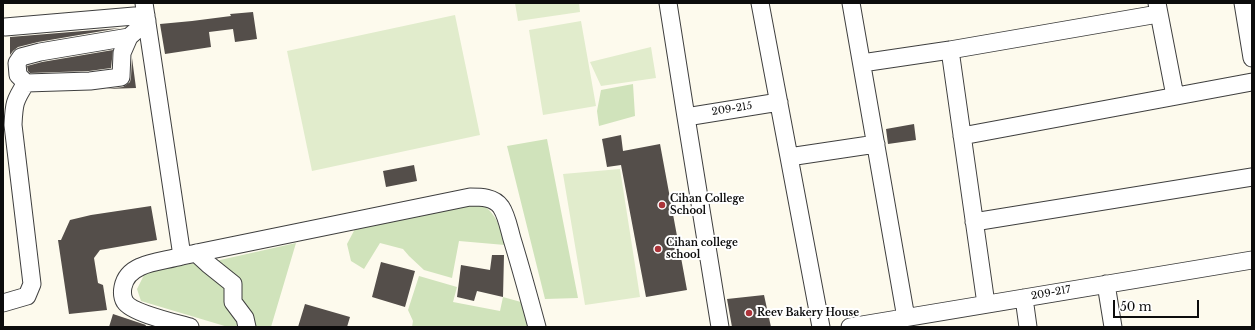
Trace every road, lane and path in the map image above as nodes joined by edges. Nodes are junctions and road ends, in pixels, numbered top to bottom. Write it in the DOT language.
graph roads {
  1 [pos="668,3"];
  2 [pos="760,3"];
  3 [pos="851,3"];
  4 [pos="1243,3"];
  5 [pos="1158,9"];
  6 [pos="146,13"];
  7 [pos="5,27"];
  8 [pos="129,37"];
  9 [pos="950,50"];
  10 [pos="1252,58"];
  11 [pos="862,63"];
  12 [pos="1252,82"];
  13 [pos="26,83"];
  14 [pos="1175,96"];
  15 [pos="778,102"];
  16 [pos="686,117"];
  17 [pos="962,136"];
  18 [pos="876,144"];
  19 [pos="789,157"];
  20 [pos="1252,177"];
  21 [pos="974,222"];
  22 [pos="189,254"];
  23 [pos="1252,260"];
  24 [pos="1106,284"];
  25 [pos="1024,298"];
  26 [pos="3,303"];
  27 [pos="986,304"];
  28 [pos="906,318"];
  29 [pos="190,327"];
  30 [pos="247,327"];
  31 [pos="538,327"];
  32 [pos="720,327"];
  33 [pos="822,327"];
  34 [pos="850,327"];
  35 [pos="1028,327"];
  36 [pos="1113,327"];
  1 -- 16 [label="street"];
  2 -- 15 [label="street"];
  3 -- 11 [label="street"];
  4 -- 10 [label="street"];
  5 -- 9 [label="street"];
  5 -- 14 [label="street"];
  6 -- 7 [label="street"];
  6 -- 8 [label="street"];
  6 -- 22 [label="street"];
  8 -- 13 [label="street"];
  8 -- 13 [label="street"];
  9 -- 11 [label="street"];
  9 -- 17 [label="street"];
  11 -- 18 [label="street"];
  12 -- 14 [label="street"];
  13 -- 26 [label="street"];
  14 -- 17 [label="street"];
  15 -- 16 [label="street, 209-215"];
  15 -- 19 [label="street"];
  16 -- 32 [label="street"];
  17 -- 21 [label="street"];
  18 -- 19 [label="street"];
  18 -- 28 [label="street"];
  19 -- 33 [label="street"];
  20 -- 21 [label="street"];
  21 -- 27 [label="street"];
  22 -- 29 [label="street"];
  22 -- 30 [label="street"];
  22 -- 31 [label="street"];
  23 -- 24 [label="street, 209-217"];
  24 -- 25 [label="street, 209-217"];
  24 -- 36 [label="street"];
  25 -- 27 [label="street, 209-217"];
  25 -- 35 [label="street"];
  27 -- 28 [label="street, 209-217"];
  28 -- 34 [label="street, 209-217"];
}
